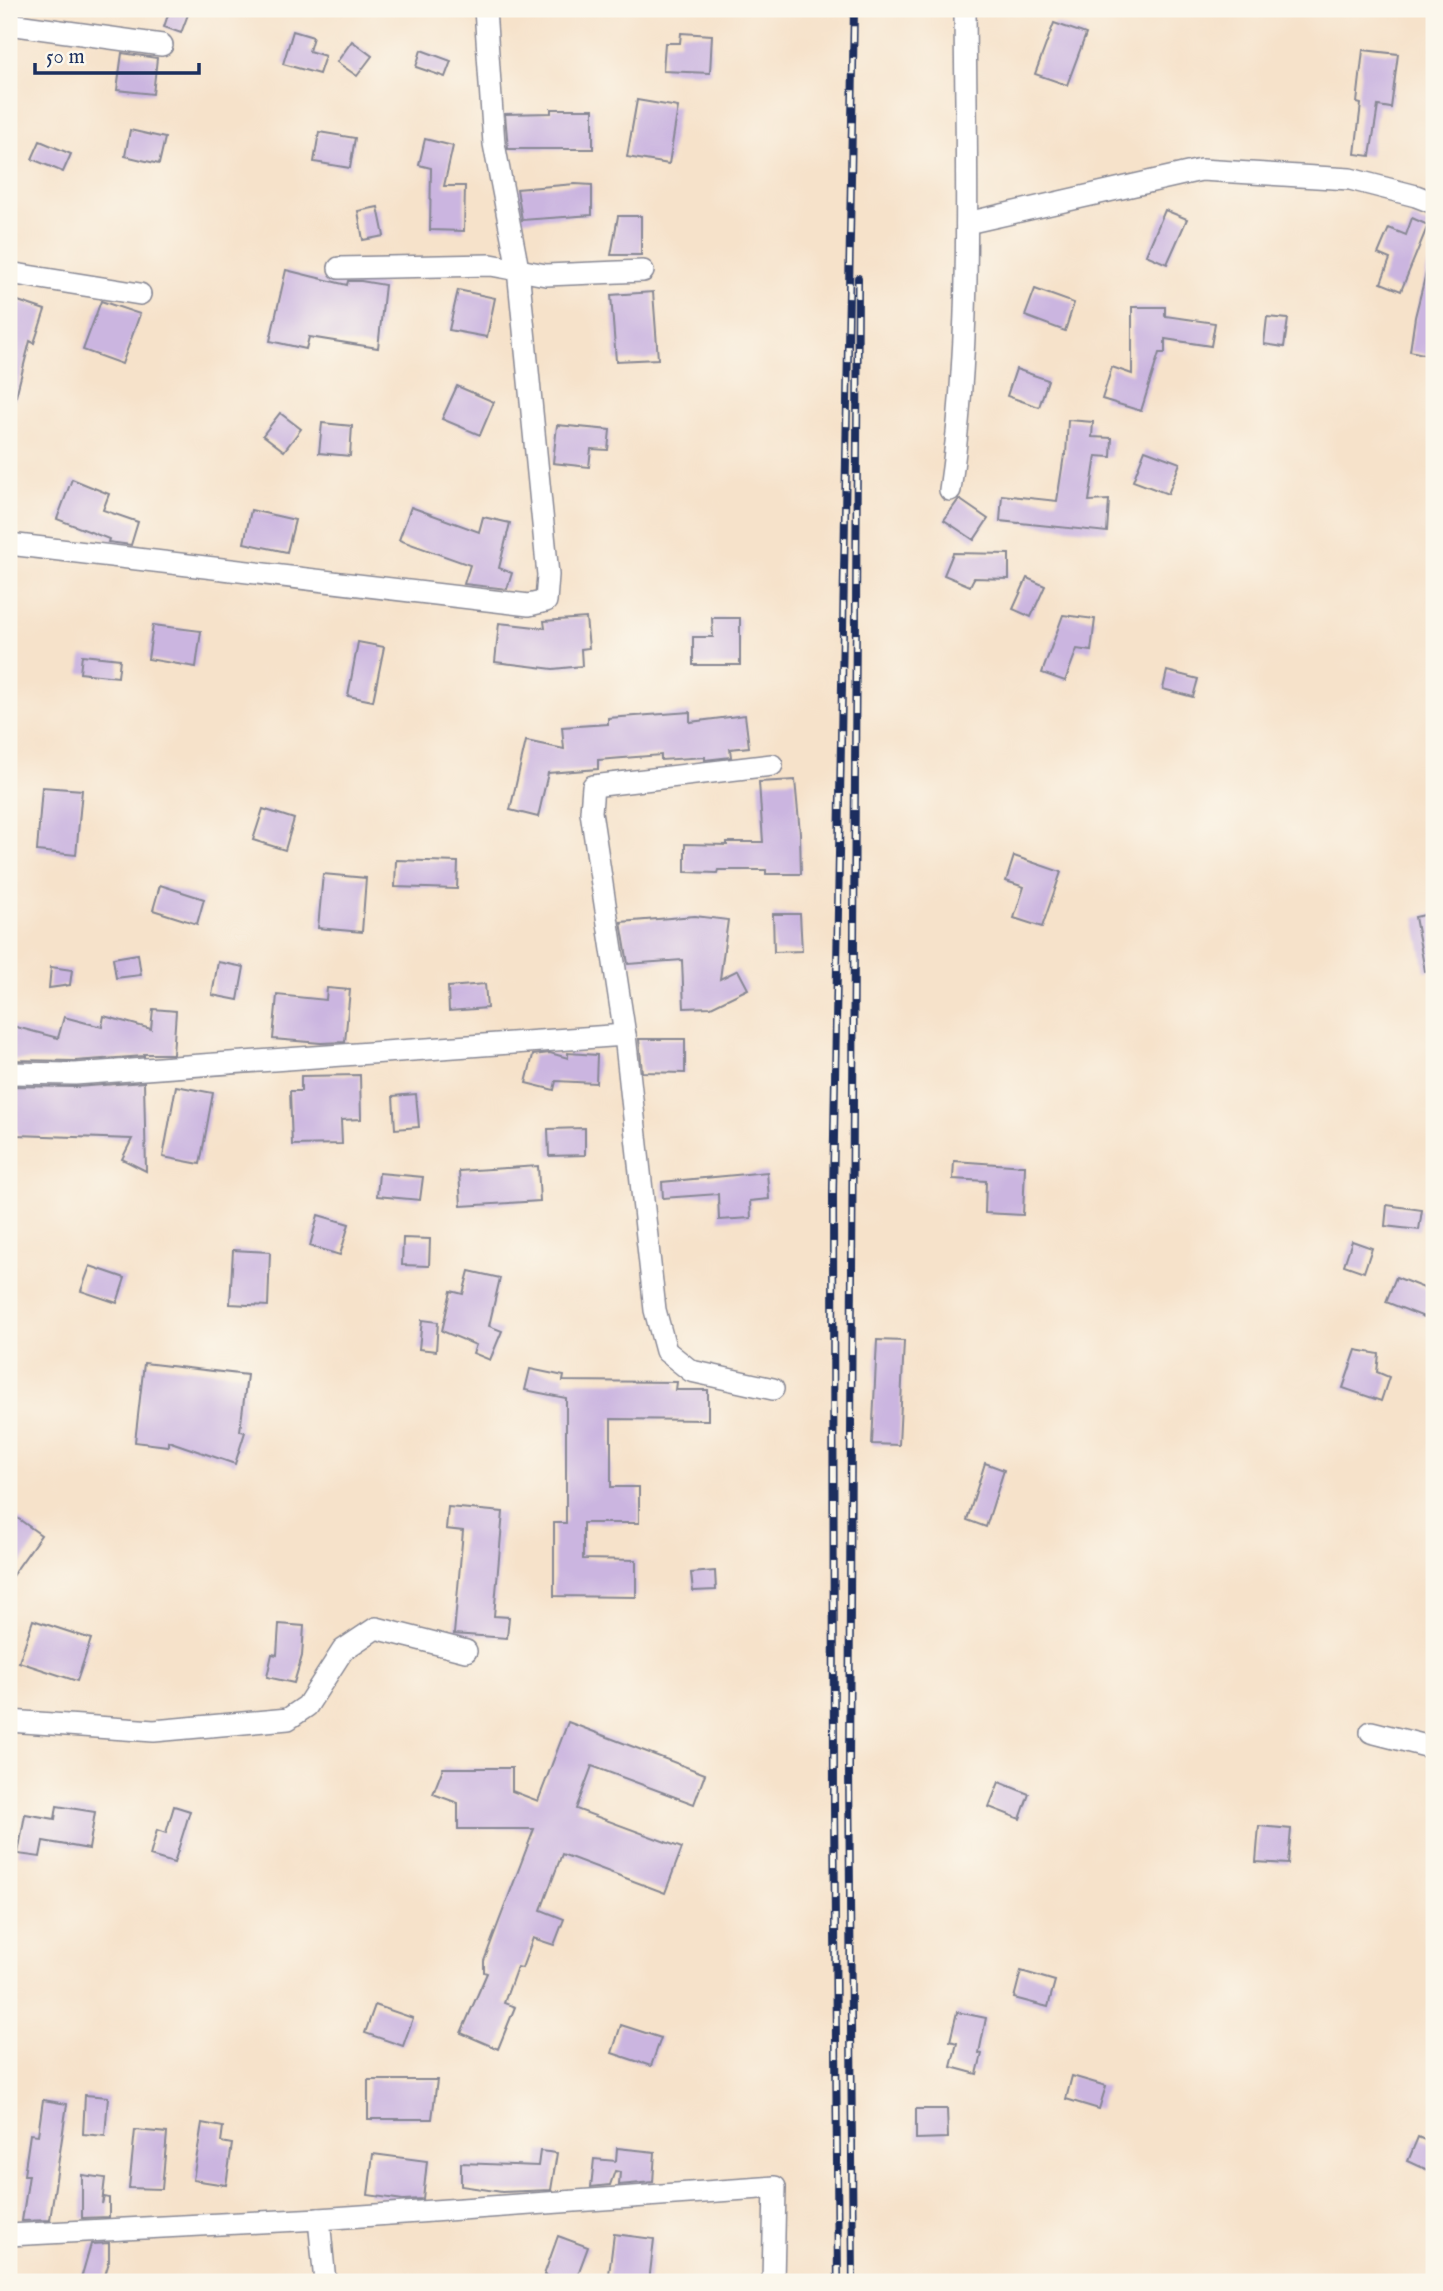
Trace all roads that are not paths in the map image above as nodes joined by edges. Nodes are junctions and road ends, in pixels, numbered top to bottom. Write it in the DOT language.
graph roads {
  1 [pos="485,9"];
  2 [pos="965,9"];
  3 [pos="9,24"];
  4 [pos="162,45"];
  5 [pos="1434,203"];
  6 [pos="967,223"];
  7 [pos="339,268"];
  8 [pos="518,270"];
  9 [pos="643,271"];
  10 [pos="9,273"];
  11 [pos="140,294"];
  12 [pos="950,490"];
  13 [pos="9,544"];
  14 [pos="772,765"];
  15 [pos="625,1035"];
  16 [pos="9,1073"];
  17 [pos="773,1388"];
  18 [pos="467,1651"];
  19 [pos="9,1721"];
  20 [pos="1371,1732"];
  21 [pos="1434,1748"];
  22 [pos="319,2219"];
  23 [pos="9,2235"];
  24 [pos="325,2282"];
  25 [pos="773,2282"];
  1 -- 8 [label="street"];
  2 -- 6 [label="street"];
  3 -- 4 [label="street"];
  5 -- 6 [label="street"];
  6 -- 12 [label="street"];
  7 -- 8 [label="street"];
  8 -- 9 [label="street"];
  8 -- 13 [label="street"];
  10 -- 11 [label="street"];
  14 -- 15 [label="street"];
  15 -- 16 [label="street"];
  15 -- 17 [label="street"];
  18 -- 19 [label="street"];
  20 -- 21 [label="street"];
  22 -- 23 [label="street"];
  22 -- 24 [label="street"];
  22 -- 25 [label="street"];
}
